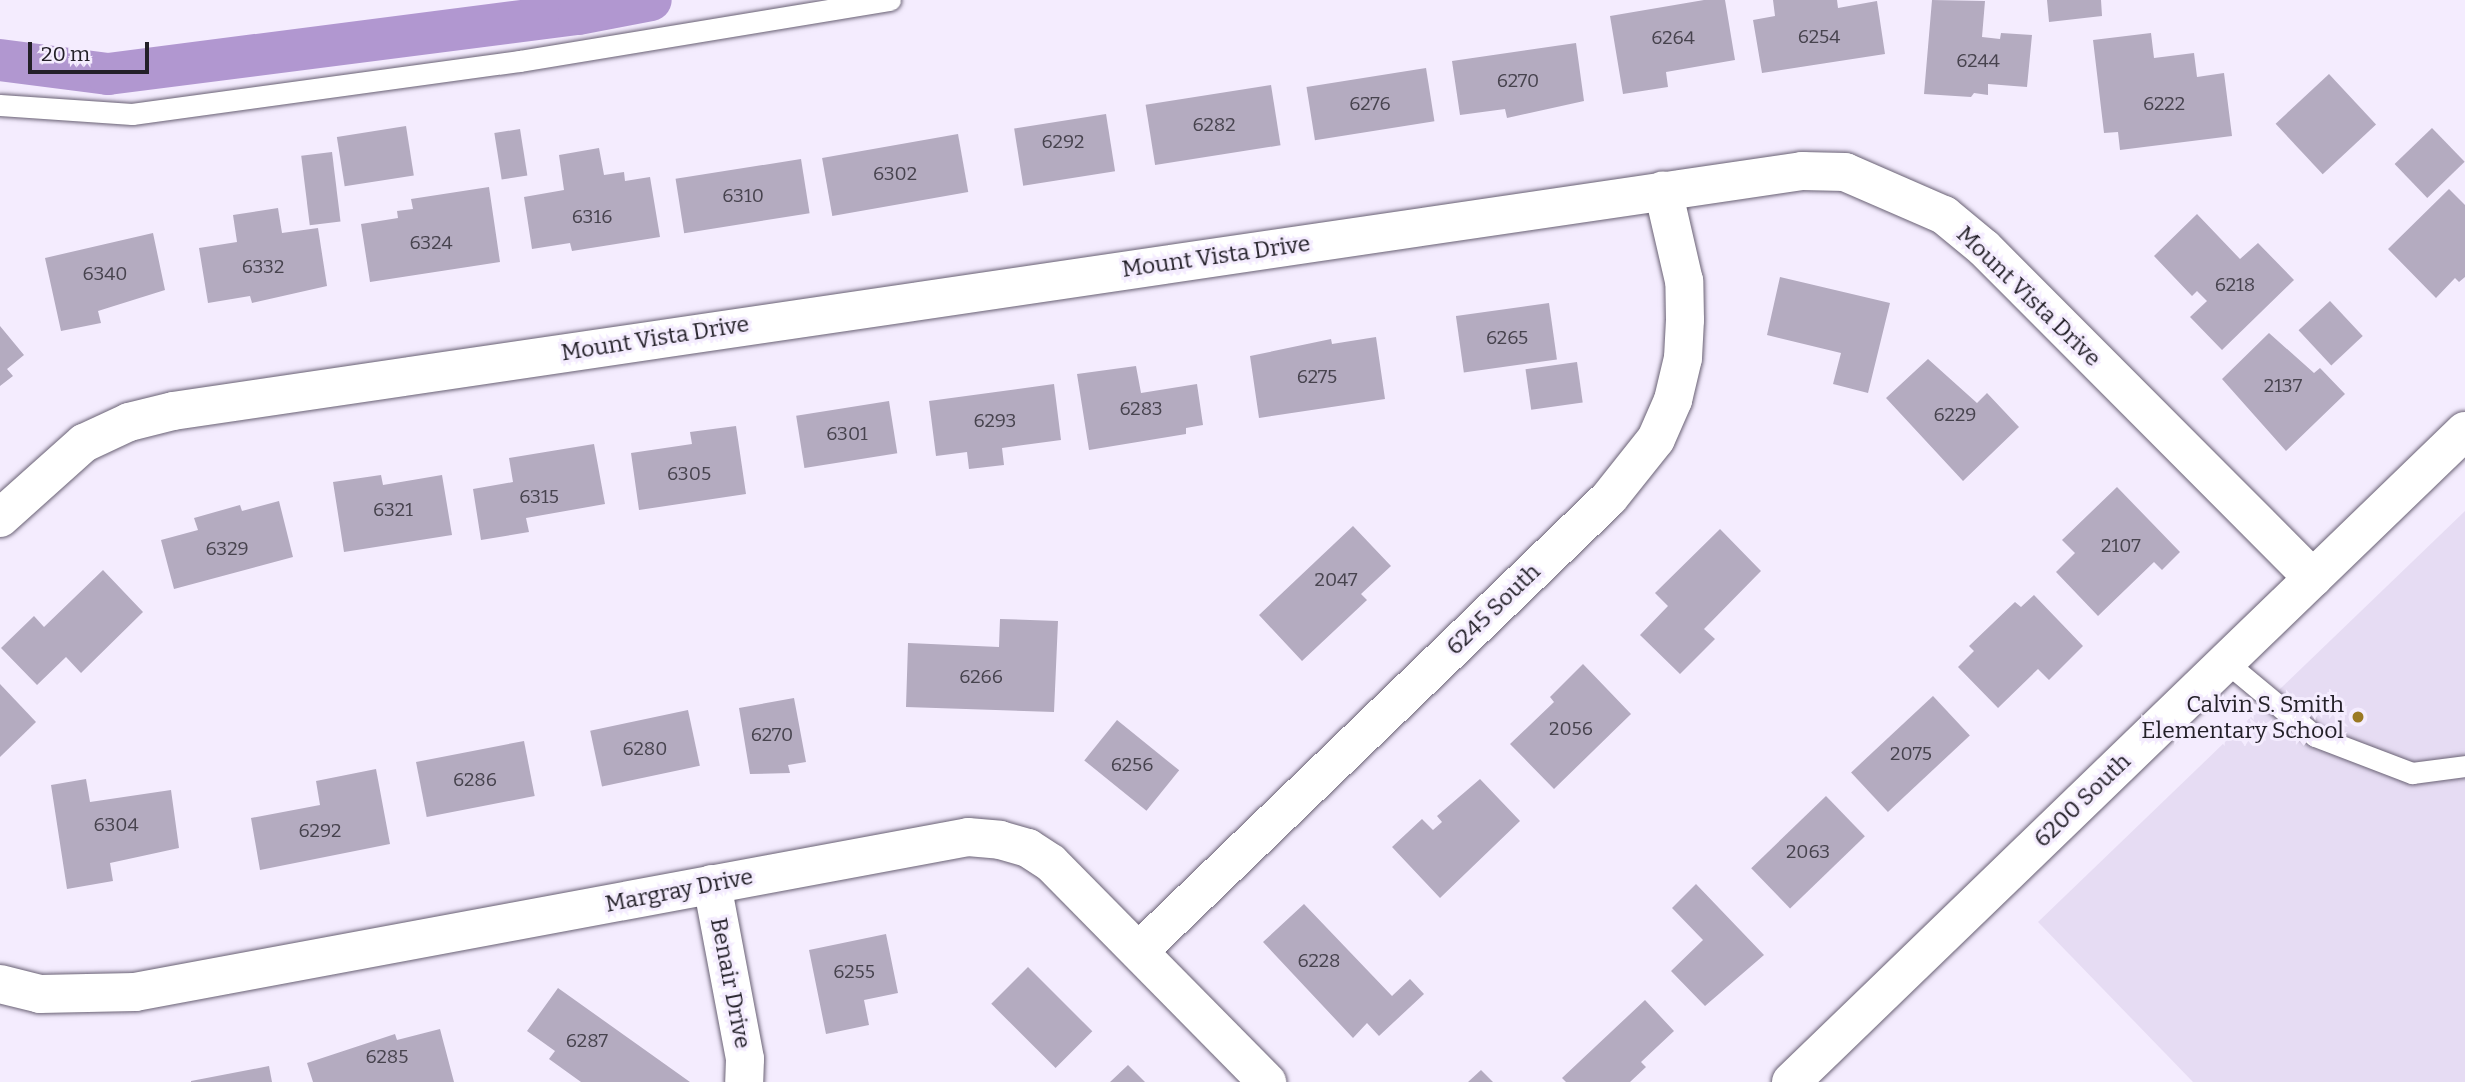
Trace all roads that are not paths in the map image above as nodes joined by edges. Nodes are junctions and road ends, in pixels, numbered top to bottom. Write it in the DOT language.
graph roads {
  1 [pos="890,0"];
  2 [pos="0,105"];
  3 [pos="1663,190"];
  4 [pos="2465,431"];
  5 [pos="0,518"];
  6 [pos="2313,578"];
  7 [pos="2226,662"];
  8 [pos="2465,766"];
  9 [pos="712,884"];
  10 [pos="1140,950"];
  11 [pos="0,985"];
  12 [pos="744,1082"];
  13 [pos="1267,1082"];
  14 [pos="1791,1082"];
  1 -- 2 [label="lane"];
  3 -- 5 [label="street, Mount Vista Drive"];
  3 -- 6 [label="street, Mount Vista Drive"];
  3 -- 10 [label="street, 6245 South"];
  4 -- 6 [label="street, 6200 South"];
  6 -- 7 [label="street, 6200 South"];
  7 -- 8 [label="lane"];
  7 -- 14 [label="street, 6200 South"];
  9 -- 10 [label="street, Margray Drive"];
  9 -- 11 [label="street, Margray Drive"];
  9 -- 12 [label="street, Benair Drive"];
  10 -- 13 [label="street, Margray Drive"];
}
